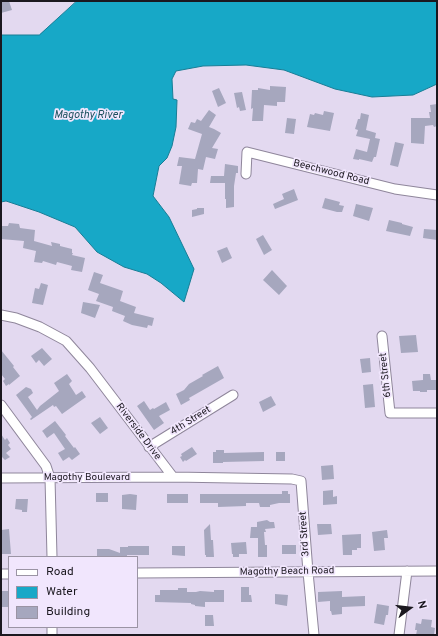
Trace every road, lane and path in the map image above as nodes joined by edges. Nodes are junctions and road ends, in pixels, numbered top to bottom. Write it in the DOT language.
graph roads {
  1 [pos="246,174"];
  2 [pos="437,195"];
  3 [pos="1,315"];
  4 [pos="382,336"];
  5 [pos="233,395"];
  6 [pos="1,405"];
  7 [pos="437,413"];
  8 [pos="149,447"];
  9 [pos="173,477"];
  10 [pos="1,478"];
  11 [pos="50,478"];
  12 [pos="52,556"];
  13 [pos="407,571"];
  14 [pos="437,571"];
  15 [pos="308,572"];
  16 [pos="138,573"];
  17 [pos="314,635"];
  18 [pos="399,635"];
  1 -- 2 [label="street, Beechwood Road"];
  3 -- 8 [label="street, Riverside Drive"];
  4 -- 7 [label="street, 6th Street"];
  5 -- 8 [label="street, 4th Street"];
  6 -- 11 [label="street"];
  8 -- 9 [label="street, Riverside Drive"];
  9 -- 11 [label="street, Magothy Boulevard"];
  9 -- 15 [label="street, 3rd Street"];
  10 -- 11 [label="street, Magothy Boulevard"];
  11 -- 12 [label="street"];
  13 -- 14 [label="street, Magothy Beach Road"];
  13 -- 15 [label="street, Magothy Beach Road"];
  13 -- 18 [label="street"];
  15 -- 16 [label="street, Magothy Beach Road"];
  15 -- 17 [label="street, 3rd Street"];
}
